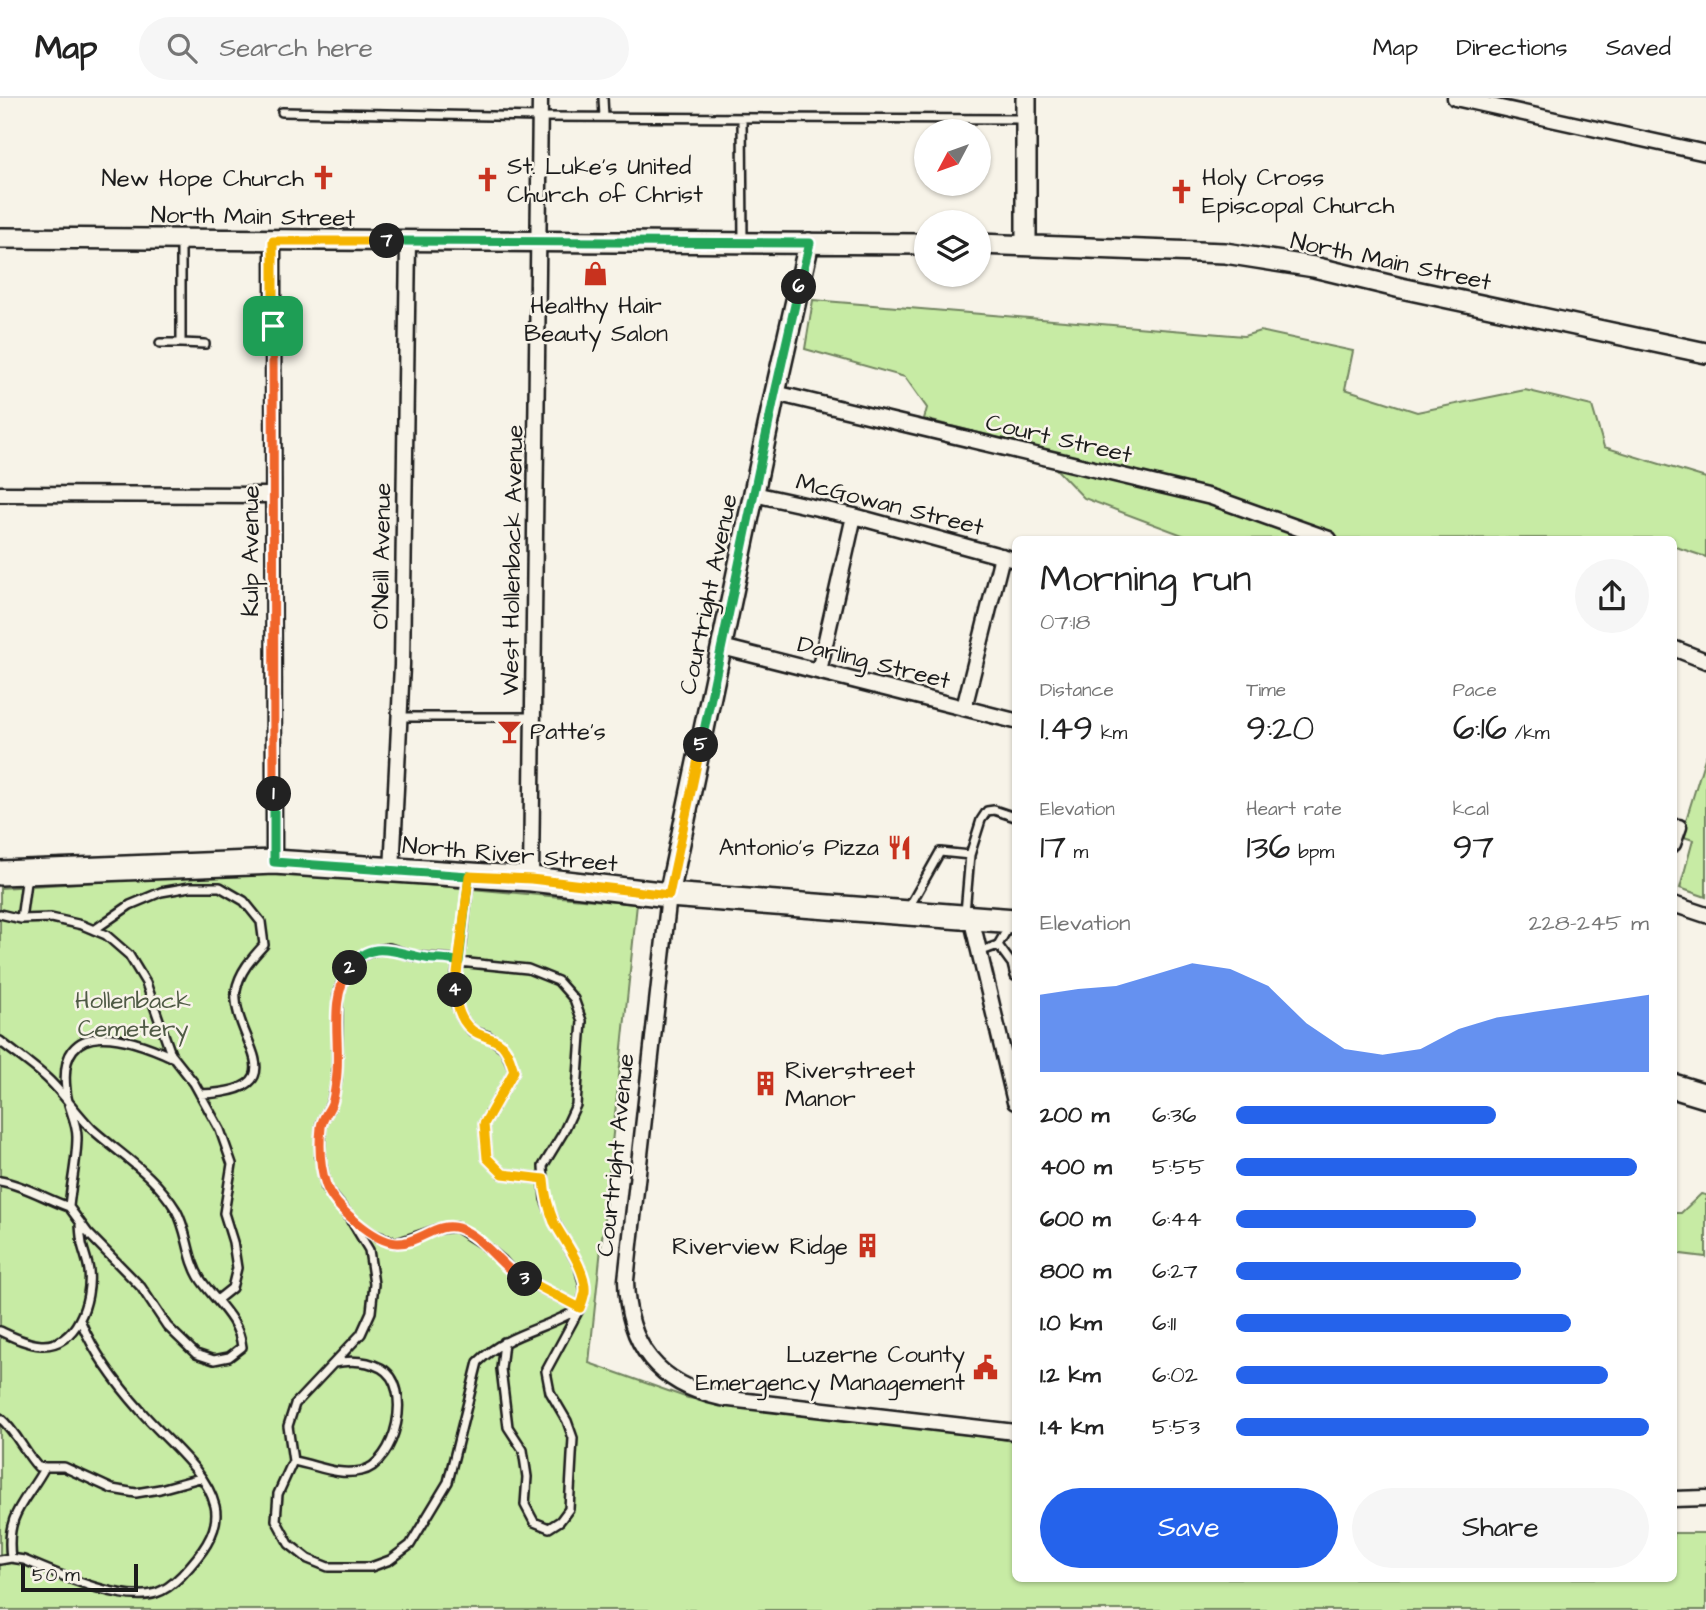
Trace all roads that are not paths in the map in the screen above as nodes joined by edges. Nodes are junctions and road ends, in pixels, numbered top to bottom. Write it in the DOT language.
graph roads {
  1 [pos="540,98"];
  2 [pos="603,98"];
  3 [pos="1026,98"];
  4 [pos="1455,98"];
  5 [pos="282,112"];
  6 [pos="540,117"];
  7 [pos="604,117"];
  8 [pos="742,118"];
  9 [pos="1026,119"];
  10 [pos="1706,153"];
  11 [pos="0,238"];
  12 [pos="181,240"];
  13 [pos="273,241"];
  14 [pos="408,242"];
  15 [pos="538,242"];
  16 [pos="743,243"];
  17 [pos="810,243"];
  18 [pos="914,244"];
  19 [pos="991,244"];
  20 [pos="1026,244"];
  21 [pos="160,343"];
  22 [pos="181,343"];
  23 [pos="205,344"];
  24 [pos="1706,353"];
  25 [pos="775,393"];
  26 [pos="0,494"];
  27 [pos="754,494"];
  28 [pos="272,495"];
  29 [pos="854,516"];
  30 [pos="1321,536"];
  31 [pos="1008,558"];
  32 [pos="722,647"];
  33 [pos="1677,650"];
  34 [pos="1706,661"];
  35 [pos="819,671"];
  36 [pos="964,708"];
  37 [pos="400,717"];
  38 [pos="533,717"];
  39 [pos="1012,719"];
  40 [pos="1012,816"];
  41 [pos="1679,827"];
  42 [pos="1677,833"];
  43 [pos="970,855"];
  44 [pos="274,862"];
  45 [pos="28,871"];
  46 [pos="392,871"];
  47 [pos="0,873"];
  48 [pos="469,876"];
  49 [pos="531,879"];
  50 [pos="669,895"];
  51 [pos="1677,905"];
  52 [pos="906,912"];
  53 [pos="0,914"];
  54 [pos="1706,915"];
  55 [pos="968,917"];
  56 [pos="21,919"];
  57 [pos="1010,921"];
  58 [pos="94,930"];
  59 [pos="998,945"];
  60 [pos="979,951"];
  61 [pos="459,962"];
  62 [pos="1012,964"];
  63 [pos="0,1041"];
  64 [pos="174,1058"];
  65 [pos="1677,1087"];
  66 [pos="1012,1089"];
  67 [pos="200,1094"];
  68 [pos="1706,1096"];
  69 [pos="69,1103"];
  70 [pos="544,1179"];
  71 [pos="0,1181"];
  72 [pos="69,1207"];
  73 [pos="351,1221"];
  74 [pos="80,1222"];
  75 [pos="217,1300"];
  76 [pos="580,1308"];
  77 [pos="81,1322"];
  78 [pos="0,1331"];
  79 [pos="504,1342"];
  80 [pos="333,1363"];
  81 [pos="0,1418"];
  82 [pos="1012,1432"];
  83 [pos="293,1461"];
  84 [pos="45,1467"];
  85 [pos="200,1478"];
  86 [pos="1706,1498"];
  87 [pos="1677,1499"];
  88 [pos="11,1558"];
  89 [pos="0,1560"];
  1 -- 6 [label="street, West Hollenback Avenue"];
  2 -- 7 [label="lane"];
  3 -- 9 [label="main road"];
  4 -- 10 [label="street"];
  5 -- 6 [label="lane"];
  6 -- 7 [label="lane"];
  6 -- 15 [label="street, West Hollenback Avenue"];
  7 -- 8 [label="lane"];
  8 -- 9 [label="lane"];
  8 -- 16 [label="lane"];
  9 -- 20 [label="main road"];
  11 -- 12 [label="main road, North Main Street"];
  12 -- 13 [label="main road, North Main Street"];
  12 -- 22 [label="lane"];
  13 -- 14 [label="main road, North Main Street"];
  13 -- 28 [label="street, Kulp Avenue"];
  14 -- 15 [label="main road, North Main Street"];
  14 -- 37 [label="street, O'Neill Avenue"];
  15 -- 16 [label="main road, North Main Street"];
  15 -- 38 [label="street, West Hollenback Avenue"];
  16 -- 17 [label="main road, North Main Street"];
  17 -- 18 [label="main road, North Main Street"];
  17 -- 25 [label="main road, Courtright Avenue"];
  19 -- 20 [label="main road, North Main Street"];
  20 -- 24 [label="main road, North Main Street"];
  21 -- 22 [label="lane"];
  22 -- 23 [label="lane"];
  25 -- 27 [label="main road, Courtright Avenue"];
  25 -- 30 [label="street, Court Street"];
  26 -- 28 [label="street"];
  27 -- 29 [label="street, McGowan Street"];
  27 -- 32 [label="main road, Courtright Avenue"];
  28 -- 44 [label="street, Kulp Avenue"];
  29 -- 31 [label="street, McGowan Street"];
  29 -- 35 [label="street"];
  31 -- 36 [label="street"];
  32 -- 35 [label="street, Darling Street"];
  32 -- 50 [label="main road, Courtright Avenue"];
  33 -- 34 [label="street"];
  35 -- 36 [label="street, Darling Street"];
  36 -- 39 [label="street, Darling Street"];
  37 -- 38 [label="lane"];
  37 -- 46 [label="street, O'Neill Avenue"];
  38 -- 49 [label="street, West Hollenback Avenue"];
  40 -- 43 [label="lane"];
  41 -- 42 [label="street"];
  43 -- 52 [label="lane"];
  43 -- 55 [label="lane"];
  44 -- 45 [label="main road, North River Street"];
  44 -- 46 [label="main road, North River Street"];
  45 -- 47 [label="main road, North River Street"];
  45 -- 56 [label="lane"];
  46 -- 48 [label="main road, North River Street"];
  48 -- 49 [label="main road, North River Street"];
  48 -- 61 [label="lane"];
  49 -- 50 [label="main road, North River Street"];
  50 -- 52 [label="main road, North River Street"];
  50 -- 82 [label="street, Courtright Avenue"];
  51 -- 54 [label="street"];
  52 -- 55 [label="main road, North River Street"];
  53 -- 56 [label="lane"];
  55 -- 57 [label="main road, North River Street"];
  55 -- 60 [label="street"];
  56 -- 58 [label="lane"];
  57 -- 59 [label="lane"];
  58 -- 64 [label="lane"];
  58 -- 67 [label="lane"];
  59 -- 60 [label="lane"];
  59 -- 62 [label="lane"];
  60 -- 66 [label="street"];
  61 -- 70 [label="lane"];
  61 -- 70 [label="lane"];
  61 -- 73 [label="lane"];
  63 -- 69 [label="lane"];
  64 -- 67 [label="lane"];
  64 -- 69 [label="lane"];
  65 -- 68 [label="main road"];
  67 -- 75 [label="lane"];
  69 -- 72 [label="lane"];
  69 -- 75 [label="lane"];
  70 -- 76 [label="lane"];
  71 -- 72 [label="lane"];
  72 -- 74 [label="lane"];
  73 -- 76 [label="lane"];
  73 -- 80 [label="lane"];
  74 -- 75 [label="lane"];
  74 -- 77 [label="lane"];
  76 -- 79 [label="lane"];
  76 -- 79 [label="lane"];
  77 -- 78 [label="lane"];
  77 -- 85 [label="lane"];
  79 -- 83 [label="lane"];
  80 -- 83 [label="lane"];
  80 -- 83 [label="lane"];
  81 -- 84 [label="lane"];
  84 -- 85 [label="lane"];
  84 -- 88 [label="lane"];
  85 -- 88 [label="lane"];
  86 -- 87 [label="street"];
  88 -- 89 [label="lane"];
}
